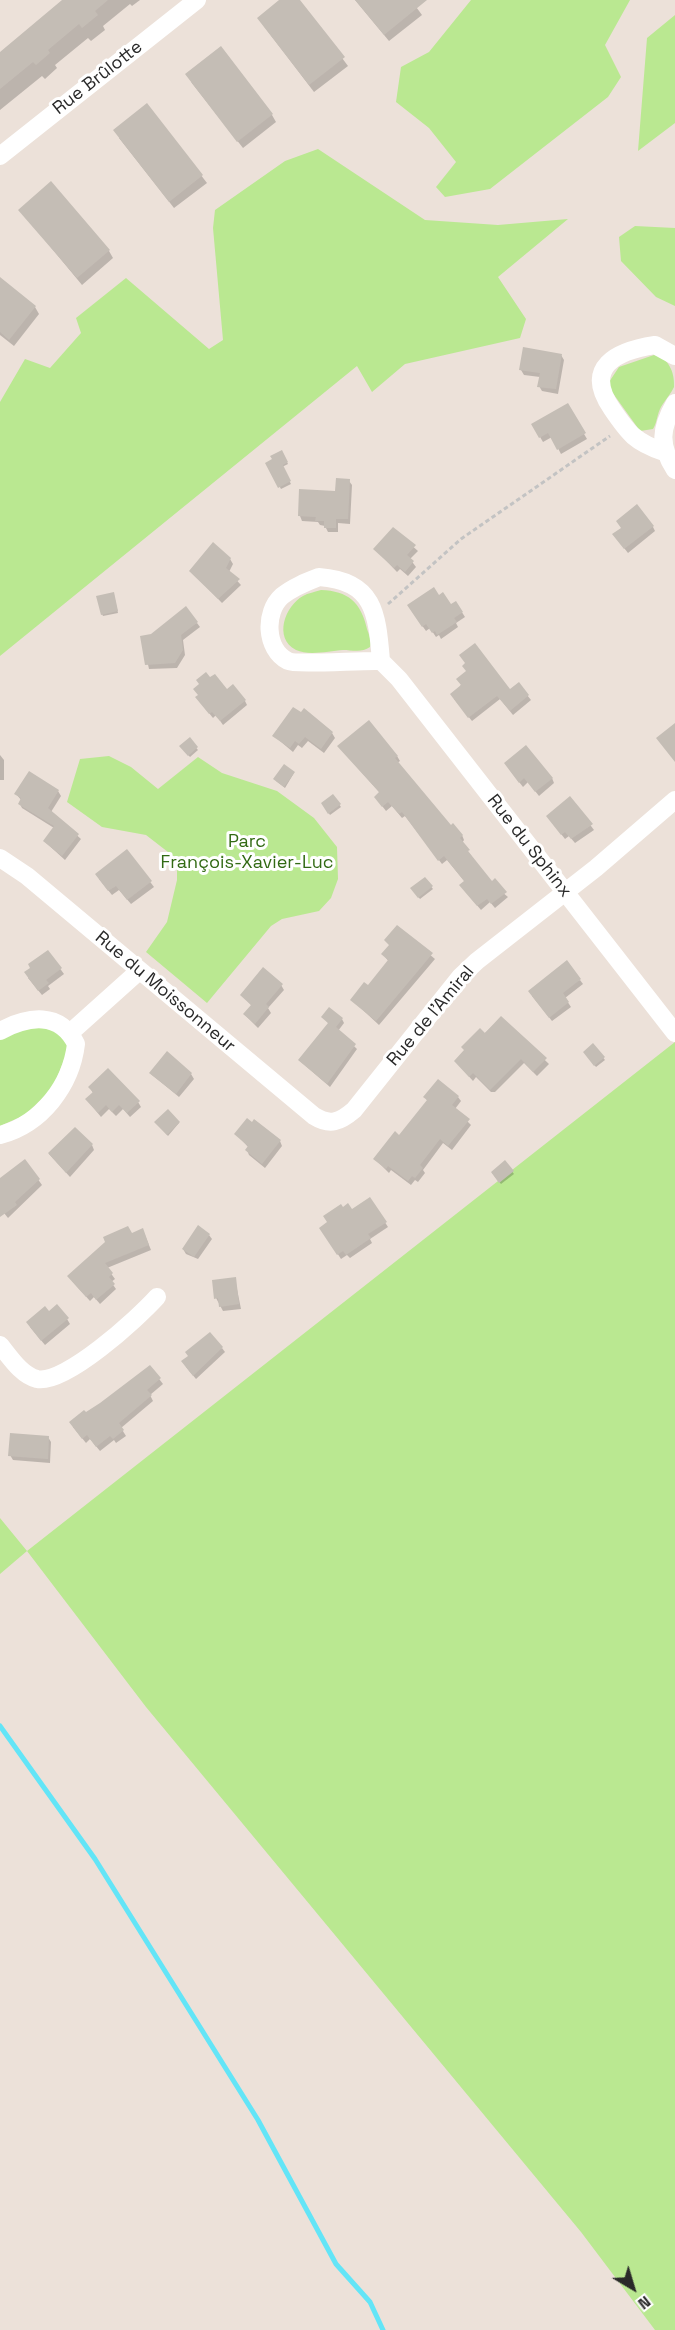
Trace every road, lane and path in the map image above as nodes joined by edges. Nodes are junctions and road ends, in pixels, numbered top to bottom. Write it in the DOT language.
graph roads {
  1 [pos="197,0"];
  2 [pos="0,156"];
  3 [pos="675,356"];
  4 [pos="675,403"];
  5 [pos="624,427"];
  6 [pos="664,452"];
  7 [pos="675,470"];
  8 [pos="375,616"];
  9 [pos="381,661"];
  10 [pos="675,800"];
  11 [pos="0,858"];
  12 [pos="563,891"];
  13 [pos="139,971"];
  14 [pos="0,1030"];
  15 [pos="71,1032"];
  16 [pos="675,1033"];
  17 [pos="333,1123"];
  18 [pos="0,1135"];
  19 [pos="157,1297"];
  20 [pos="0,1345"];
  1 -- 2 [label="street, Rue Brûlotte"];
  3 -- 5 [label="street"];
  4 -- 6 [label="street"];
  5 -- 6 [label="street"];
  5 -- 8 [label="path"];
  6 -- 7 [label="street"];
  8 -- 9 [label="street"];
  8 -- 9 [label="street"];
  9 -- 12 [label="street, Rue du Sphinx"];
  10 -- 12 [label="street, Rue de l'Amiral"];
  11 -- 13 [label="street, Rue du Moissonneur"];
  12 -- 16 [label="street, Rue du Sphinx"];
  12 -- 17 [label="street, Rue de l'Amiral"];
  13 -- 15 [label="street"];
  13 -- 17 [label="street, Rue du Moissonneur"];
  14 -- 15 [label="street"];
  15 -- 18 [label="street"];
  19 -- 20 [label="street"];
}
